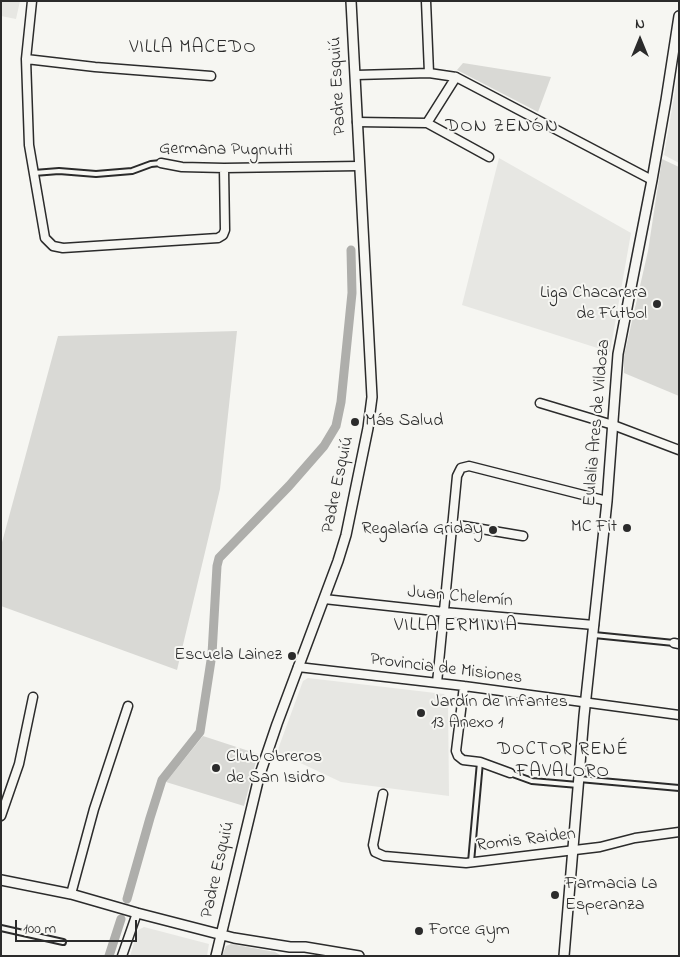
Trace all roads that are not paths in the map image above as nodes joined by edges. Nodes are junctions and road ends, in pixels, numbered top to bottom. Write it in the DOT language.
graph roads {
  1 [pos="32,1"];
  2 [pos="350,1"];
  3 [pos="426,1"];
  4 [pos="679,16"];
  5 [pos="26,59"];
  6 [pos="429,73"];
  7 [pos="356,75"];
  8 [pos="211,76"];
  9 [pos="456,77"];
  10 [pos="357,122"];
  11 [pos="427,123"];
  12 [pos="489,157"];
  13 [pos="161,163"];
  14 [pos="359,166"];
  15 [pos="224,168"];
  16 [pos="34,173"];
  17 [pos="652,180"];
  18 [pos="540,403"];
  19 [pos="613,425"];
  20 [pos="679,450"];
  21 [pos="607,500"];
  22 [pos="452,524"];
  23 [pos="523,536"];
  24 [pos="324,599"];
  25 [pos="444,612"];
  26 [pos="594,625"];
  27 [pos="593,635"];
  28 [pos="676,643"];
  29 [pos="298,667"];
  30 [pos="436,683"];
  31 [pos="464,686"];
  32 [pos="33,697"];
  33 [pos="585,703"];
  34 [pos="128,706"];
  35 [pos="679,714"];
  36 [pos="480,762"];
  37 [pos="510,773"];
  38 [pos="579,782"];
  39 [pos="679,788"];
  40 [pos="383,794"];
  41 [pos="1,816"];
  42 [pos="679,832"];
  43 [pos="573,850"];
  44 [pos="471,862"];
  45 [pos="1,880"];
  46 [pos="71,894"];
  47 [pos="137,913"];
  48 [pos="1,928"];
  49 [pos="220,934"];
  50 [pos="63,942"];
  51 [pos="290,952"];
  52 [pos="122,956"];
  53 [pos="216,956"];
  54 [pos="359,956"];
  55 [pos="564,956"];
  1 -- 5 [label="street"];
  2 -- 7 [label="street, Padre Esquiú"];
  3 -- 6 [label="street"];
  4 -- 17 [label="street, Eulalia Ares de Vildoza"];
  5 -- 8 [label="street"];
  5 -- 16 [label="street"];
  6 -- 7 [label="street"];
  6 -- 9 [label="street"];
  7 -- 10 [label="street, Padre Esquiú"];
  9 -- 11 [label="street"];
  9 -- 17 [label="street"];
  10 -- 11 [label="street"];
  10 -- 14 [label="street, Padre Esquiú"];
  11 -- 12 [label="street"];
  13 -- 15 [label="street, Germana Pugnutti"];
  13 -- 16 [label="lane, Germana Pugnutti"];
  14 -- 15 [label="street, Germana Pugnutti"];
  14 -- 24 [label="street, Padre Esquiú"];
  15 -- 16 [label="street"];
  17 -- 19 [label="street, Eulalia Ares de Vildoza"];
  18 -- 19 [label="street"];
  19 -- 20 [label="street"];
  19 -- 21 [label="street, Eulalia Ares de Vildoza"];
  21 -- 22 [label="street"];
  21 -- 26 [label="street, Eulalia Ares de Vildoza"];
  22 -- 23 [label="street"];
  22 -- 25 [label="street"];
  24 -- 25 [label="street, Juan Chelemín"];
  24 -- 29 [label="street, Padre Esquiú"];
  25 -- 26 [label="street, Juan Chelemín"];
  25 -- 30 [label="street"];
  26 -- 27 [label="street, Eulalia Ares de Vildoza"];
  27 -- 28 [label="lane"];
  27 -- 33 [label="street, Eulalia Ares de Vildoza"];
  29 -- 30 [label="street, Provincia de Misiones"];
  29 -- 49 [label="street, Padre Esquiú"];
  30 -- 31 [label="street, Provincia de Misiones"];
  31 -- 33 [label="street, Provincia de Misiones"];
  31 -- 36 [label="street"];
  32 -- 41 [label="street"];
  33 -- 35 [label="street, Provincia de Misiones"];
  33 -- 38 [label="street, Eulalia Ares de Vildoza"];
  34 -- 46 [label="street"];
  36 -- 37 [label="street"];
  36 -- 44 [label="lane"];
  37 -- 38 [label="lane"];
  38 -- 39 [label="lane"];
  38 -- 43 [label="street, Eulalia Ares de Vildoza"];
  40 -- 44 [label="street, Romis Raiden"];
  42 -- 43 [label="street, Romis Raiden"];
  43 -- 44 [label="street, Romis Raiden"];
  43 -- 55 [label="street, Eulalia Ares de Vildoza"];
  45 -- 46 [label="street"];
  46 -- 47 [label="street"];
  47 -- 49 [label="street"];
  47 -- 52 [label="street"];
  48 -- 50 [label="lane"];
  49 -- 51 [label="street"];
  49 -- 53 [label="street, Padre Esquiú"];
  51 -- 54 [label="street"];
}
